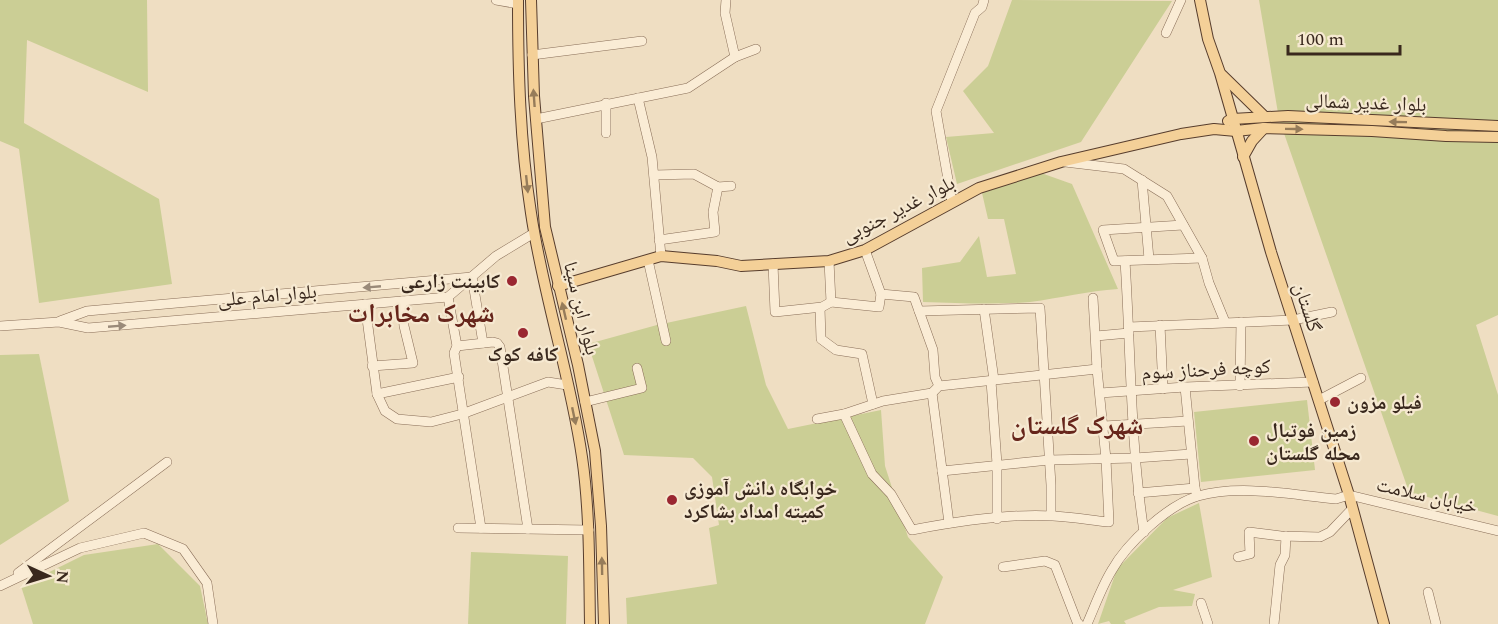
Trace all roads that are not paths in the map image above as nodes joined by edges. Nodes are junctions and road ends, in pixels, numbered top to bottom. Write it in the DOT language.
graph roads {
  1 [pos="496,0"];
  2 [pos="531,0"];
  3 [pos="726,0"];
  4 [pos="984,0"];
  5 [pos="1181,0"];
  6 [pos="1200,0"];
  7 [pos="518,2"];
  8 [pos="1167,33"];
  9 [pos="642,41"];
  10 [pos="756,49"];
  11 [pos="532,55"];
  12 [pos="735,57"];
  13 [pos="1220,73"];
  14 [pos="638,98"];
  15 [pos="606,103"];
  16 [pos="1265,117"];
  17 [pos="536,119"];
  18 [pos="1232,119"];
  19 [pos="1498,126"];
  20 [pos="1264,128"];
  21 [pos="1214,129"];
  22 [pos="1236,131"];
  23 [pos="606,133"];
  24 [pos="1498,136"];
  25 [pos="1243,157"];
  26 [pos="1061,162"];
  27 [pos="654,175"];
  28 [pos="1142,180"];
  29 [pos="731,186"];
  30 [pos="718,188"];
  31 [pos="952,202"];
  32 [pos="1184,225"];
  33 [pos="545,227"];
  34 [pos="1146,227"];
  35 [pos="534,233"];
  36 [pos="659,240"];
  37 [pos="865,250"];
  38 [pos="661,256"];
  39 [pos="1202,258"];
  40 [pos="1149,259"];
  41 [pos="648,260"];
  42 [pos="829,261"];
  43 [pos="1125,261"];
  44 [pos="773,264"];
  45 [pos="472,277"];
  46 [pos="558,286"];
  47 [pos="881,294"];
  48 [pos="448,297"];
  49 [pos="1093,298"];
  50 [pos="402,301"];
  51 [pos="831,302"];
  52 [pos="365,304"];
  53 [pos="820,308"];
  54 [pos="984,309"];
  55 [pos="919,311"];
  56 [pos="1332,312"];
  57 [pos="1293,320"];
  58 [pos="1241,321"];
  59 [pos="59,322"];
  60 [pos="1225,322"];
  61 [pos="1160,325"];
  62 [pos="0,326"];
  63 [pos="1129,330"];
  64 [pos="1096,336"];
  65 [pos="666,341"];
  66 [pos="483,343"];
  67 [pos="457,346"];
  68 [pos="372,366"];
  69 [pos="637,368"];
  70 [pos="1097,369"];
  71 [pos="1044,375"];
  72 [pos="459,377"];
  73 [pos="1361,378"];
  74 [pos="992,380"];
  75 [pos="1313,382"];
  76 [pos="567,385"];
  77 [pos="1240,386"];
  78 [pos="1185,387"];
  79 [pos="1164,389"];
  80 [pos="936,390"];
  81 [pos="1131,391"];
  82 [pos="377,393"];
  83 [pos="1100,393"];
  84 [pos="508,395"];
  85 [pos="1319,400"];
  86 [pos="585,402"];
  87 [pos="873,404"];
  88 [pos="462,414"];
  89 [pos="844,414"];
  90 [pos="817,418"];
  91 [pos="1188,421"];
  92 [pos="1131,425"];
  93 [pos="1104,426"];
  94 [pos="1191,454"];
  95 [pos="1135,458"];
  96 [pos="1106,459"];
  97 [pos="1049,460"];
  98 [pos="167,462"];
  99 [pos="997,464"];
  100 [pos="942,471"];
  101 [pos="1196,492"];
  102 [pos="1138,493"];
  103 [pos="1348,495"];
  104 [pos="1352,509"];
  105 [pos="1051,515"];
  106 [pos="997,519"];
  107 [pos="949,523"];
  108 [pos="458,528"];
  109 [pos="481,528"];
  110 [pos="528,529"];
  111 [pos="589,530"];
  112 [pos="1498,531"];
  113 [pos="1144,532"];
  114 [pos="1286,536"];
  115 [pos="1238,557"];
  116 [pos="1003,567"];
  117 [pos="1,585"];
  118 [pos="1428,592"];
  119 [pos="1201,603"];
  120 [pos="213,624"];
  121 [pos="590,624"];
  122 [pos="604,624"];
  123 [pos="1079,624"];
  124 [pos="1087,624"];
  125 [pos="1208,624"];
  126 [pos="1275,624"];
  127 [pos="1384,624"];
  128 [pos="1436,624"];
  1 -- 7 [label="street"];
  2 -- 11 [label="main road, بلوار ابن سینا"];
  3 -- 12 [label="street"];
  4 -- 31 [label="street"];
  5 -- 8 [label="street"];
  6 -- 13 [label="main road, گلستان"];
  7 -- 35 [label="main road, بلوار ابن سینا, one-way"];
  9 -- 11 [label="street"];
  10 -- 12 [label="street"];
  17 -- 11 [label="main road, بلوار ابن سینا, one-way"];
  12 -- 14 [label="street"];
  13 -- 16 [label="main road"];
  13 -- 18 [label="main road, گلستان"];
  14 -- 15 [label="street"];
  14 -- 27 [label="street"];
  15 -- 17 [label="street"];
  15 -- 23 [label="street"];
  16 -- 18 [label="main road, بلوار غدیر شمالی"];
  19 -- 16 [label="main road, بلوار غدیر شمالی, one-way"];
  17 -- 33 [label="main road, بلوار ابن سینا"];
  18 -- 21 [label="main road, بلوار غدیر جنوبی"];
  18 -- 22 [label="main road, گلستان"];
  20 -- 22 [label="main road, بلوار غدیر شمالی"];
  20 -- 24 [label="main road, بلوار غدیر شمالی, one-way"];
  20 -- 25 [label="main road"];
  21 -- 22 [label="main road, بلوار غدیر جنوبی"];
  21 -- 26 [label="main road, بلوار غدیر جنوبی"];
  22 -- 25 [label="main road, گلستان"];
  25 -- 57 [label="main road, گلستان"];
  26 -- 28 [label="street"];
  26 -- 31 [label="main road, بلوار غدیر جنوبی"];
  27 -- 30 [label="street"];
  27 -- 36 [label="street"];
  28 -- 32 [label="street"];
  28 -- 34 [label="street"];
  29 -- 30 [label="street"];
  30 -- 36 [label="street"];
  31 -- 37 [label="main road, بلوار غدیر جنوبی"];
  32 -- 34 [label="street"];
  32 -- 39 [label="street"];
  33 -- 35 [label="main road"];
  33 -- 46 [label="main road, بلوار ابن سینا"];
  34 -- 40 [label="street"];
  34 -- 43 [label="street"];
  35 -- 45 [label="street"];
  35 -- 76 [label="main road, بلوار ابن سینا"];
  36 -- 38 [label="street"];
  37 -- 42 [label="main road, بلوار غدیر جنوبی"];
  37 -- 47 [label="street"];
  38 -- 41 [label="main road, بلوار غدیر جنوبی"];
  38 -- 44 [label="main road, بلوار غدیر جنوبی"];
  39 -- 40 [label="street"];
  39 -- 60 [label="street"];
  40 -- 43 [label="street"];
  41 -- 46 [label="main road, بلوار غدیر جنوبی"];
  41 -- 65 [label="street"];
  42 -- 44 [label="main road, بلوار غدیر جنوبی"];
  42 -- 51 [label="street"];
  43 -- 63 [label="street"];
  44 -- 53 [label="street"];
  45 -- 48 [label="street"];
  45 -- 59 [label="street, بلوار امام علی, one-way"];
  45 -- 66 [label="street"];
  86 -- 46 [label="main road, بلوار ابن سینا, one-way"];
  47 -- 51 [label="street"];
  47 -- 55 [label="street"];
  48 -- 50 [label="street, بلوار امام علی"];
  48 -- 67 [label="street"];
  49 -- 64 [label="street"];
  50 -- 52 [label="street, بلوار امام علی"];
  50 -- 68 [label="street"];
  51 -- 53 [label="street"];
  59 -- 52 [label="street, بلوار امام علی, one-way"];
  52 -- 68 [label="street"];
  53 -- 87 [label="street"];
  54 -- 55 [label="street"];
  54 -- 71 [label="street"];
  54 -- 74 [label="street"];
  55 -- 80 [label="street"];
  56 -- 57 [label="street"];
  57 -- 58 [label="street"];
  57 -- 75 [label="main road, گلستان"];
  58 -- 60 [label="street"];
  58 -- 77 [label="street"];
  59 -- 62 [label="street, بلوار امام علی"];
  60 -- 61 [label="street"];
  61 -- 63 [label="street"];
  61 -- 79 [label="street"];
  63 -- 64 [label="street"];
  63 -- 81 [label="street"];
  64 -- 70 [label="street"];
  66 -- 67 [label="street"];
  66 -- 84 [label="street"];
  67 -- 72 [label="street"];
  68 -- 82 [label="street"];
  69 -- 86 [label="street"];
  70 -- 71 [label="street"];
  70 -- 83 [label="street"];
  71 -- 74 [label="street"];
  71 -- 97 [label="street"];
  72 -- 82 [label="street"];
  72 -- 88 [label="street"];
  73 -- 85 [label="street"];
  74 -- 80 [label="street"];
  74 -- 99 [label="street"];
  75 -- 77 [label="street, کوچه فرحناز سوم"];
  75 -- 85 [label="main road, گلستان"];
  76 -- 84 [label="street"];
  76 -- 111 [label="main road, بلوار ابن سینا, one-way"];
  77 -- 78 [label="street, کوچه فرحناز سوم"];
  78 -- 79 [label="street, کوچه فرحناز سوم"];
  78 -- 91 [label="street"];
  79 -- 81 [label="street, کوچه فرحناز سوم"];
  80 -- 87 [label="street"];
  80 -- 100 [label="street"];
  81 -- 83 [label="street, کوچه فرحناز سوم"];
  81 -- 92 [label="street"];
  82 -- 88 [label="street"];
  83 -- 93 [label="street"];
  84 -- 88 [label="street"];
  84 -- 110 [label="street"];
  85 -- 103 [label="main road, گلستان"];
  122 -- 86 [label="main road, بلوار ابن سینا, one-way"];
  87 -- 89 [label="street"];
  88 -- 109 [label="street"];
  89 -- 90 [label="street"];
  89 -- 107 [label="street"];
  91 -- 92 [label="street"];
  91 -- 94 [label="street"];
  92 -- 93 [label="street"];
  92 -- 95 [label="street"];
  93 -- 96 [label="street"];
  94 -- 95 [label="street"];
  94 -- 101 [label="street"];
  95 -- 96 [label="street"];
  95 -- 102 [label="street"];
  96 -- 97 [label="street"];
  96 -- 105 [label="street"];
  97 -- 99 [label="street"];
  97 -- 105 [label="street"];
  98 -- 117 [label="street"];
  99 -- 100 [label="street"];
  99 -- 106 [label="street"];
  100 -- 107 [label="street"];
  101 -- 102 [label="street, خیابان سلامت"];
  101 -- 103 [label="street, خیابان سلامت"];
  101 -- 113 [label="street"];
  102 -- 113 [label="street"];
  103 -- 104 [label="main road, گلستان"];
  103 -- 112 [label="street, خیابان سلامت"];
  104 -- 114 [label="street"];
  104 -- 127 [label="main road, گلستان"];
  105 -- 106 [label="street"];
  106 -- 107 [label="street"];
  108 -- 109 [label="street"];
  109 -- 110 [label="street"];
  110 -- 111 [label="street"];
  111 -- 121 [label="main road, بلوار ابن سینا"];
  113 -- 124 [label="street"];
  114 -- 115 [label="street"];
  114 -- 126 [label="street"];
  116 -- 123 [label="street"];
  117 -- 120 [label="street"];
  118 -- 128 [label="street"];
  119 -- 125 [label="street"];
}
